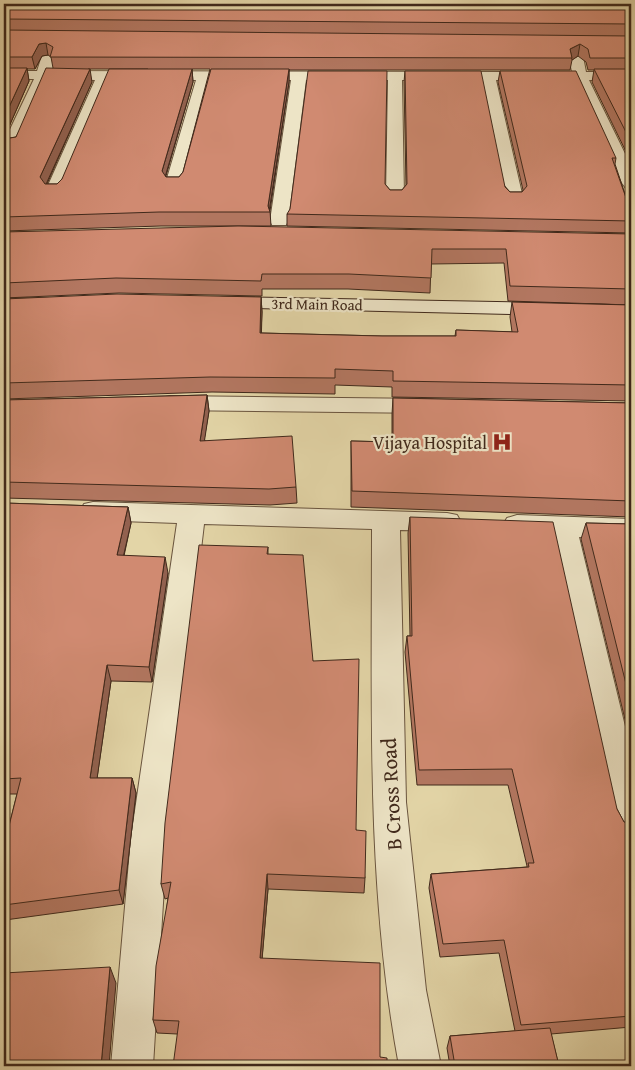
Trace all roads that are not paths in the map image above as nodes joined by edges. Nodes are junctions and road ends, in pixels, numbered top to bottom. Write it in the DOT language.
graph roads {
  1 [pos="50,5"];
  2 [pos="74,5"];
  3 [pos="556,7"];
  4 [pos="539,11"];
  5 [pos="576,11"];
  6 [pos="38,37"];
  7 [pos="55,37"];
  8 [pos="73,37"];
  9 [pos="555,41"];
  10 [pos="578,41"];
  11 [pos="318,57"];
  12 [pos="4,75"];
  13 [pos="395,75"];
  14 [pos="43,76"];
  15 [pos="104,76"];
  16 [pos="204,76"];
  17 [pos="299,76"];
  18 [pos="321,76"];
  19 [pos="488,76"];
  20 [pos="580,76"];
  21 [pos="631,76"];
  22 [pos="4,146"];
  23 [pos="631,183"];
  24 [pos="174,186"];
  25 [pos="54,192"];
  26 [pos="395,196"];
  27 [pos="514,198"];
  28 [pos="278,229"];
  29 [pos="207,302"];
  30 [pos="566,309"];
  31 [pos="149,404"];
  32 [pos="454,406"];
  33 [pos="73,510"];
  34 [pos="192,514"];
  35 [pos="386,519"];
  36 [pos="563,528"];
  37 [pos="631,528"];
  38 [pos="631,823"];
  39 [pos="132,1066"];
  40 [pos="420,1066"];
  1 -- 2 [label="street"];
  2 -- 7 [label="street"];
  3 -- 4 [label="street"];
  3 -- 5 [label="street"];
  3 -- 10 [label="street"];
  6 -- 7 [label="street"];
  7 -- 8 [label="street"];
  7 -- 14 [label="street"];
  9 -- 10 [label="street"];
  10 -- 20 [label="street"];
  11 -- 18 [label="street"];
  12 -- 14 [label="street"];
  13 -- 18 [label="street"];
  13 -- 19 [label="street"];
  13 -- 26 [label="street"];
  14 -- 15 [label="street"];
  14 -- 22 [label="street"];
  15 -- 16 [label="street"];
  15 -- 25 [label="street"];
  16 -- 17 [label="street"];
  16 -- 24 [label="street"];
  17 -- 18 [label="street"];
  17 -- 28 [label="street"];
  19 -- 20 [label="street"];
  19 -- 27 [label="street"];
  20 -- 21 [label="street"];
  20 -- 23 [label="street"];
  29 -- 30 [label="street, 3rd Main Road"];
  31 -- 32 [label="street"];
  33 -- 34 [label="street"];
  34 -- 35 [label="street"];
  34 -- 39 [label="street"];
  35 -- 36 [label="street"];
  35 -- 40 [label="street, B Cross Road"];
  36 -- 37 [label="street"];
  36 -- 38 [label="street"];
}
